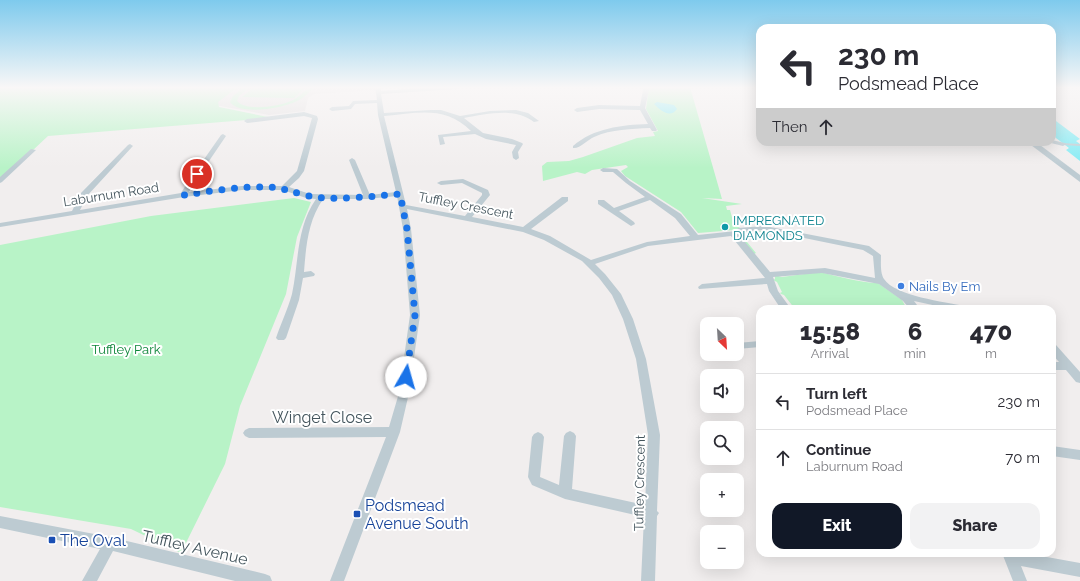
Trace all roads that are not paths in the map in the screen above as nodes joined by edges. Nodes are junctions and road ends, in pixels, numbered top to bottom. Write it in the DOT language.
graph roads {
  1 [pos="303,114"];
  2 [pos="304,114"];
  3 [pos="393,114"];
  4 [pos="446,114"];
  5 [pos="477,114"];
  6 [pos="528,114"];
  7 [pos="645,114"];
  8 [pos="380,115"];
  9 [pos="458,118"];
  10 [pos="247,121"];
  11 [pos="536,121"];
  12 [pos="475,132"];
  13 [pos="223,136"];
  14 [pos="570,141"];
  15 [pos="1056,143"];
  16 [pos="442,144"];
  17 [pos="1063,144"];
  18 [pos="1080,145"];
  19 [pos="130,146"];
  20 [pos="1036,146"];
  21 [pos="33,150"];
  22 [pos="516,158"];
  23 [pos="352,160"];
  24 [pos="603,170"];
  25 [pos="1080,179"];
  26 [pos="0,181"];
  27 [pos="441,182"];
  28 [pos="284,188"];
  29 [pos="400,194"];
  30 [pos="184,195"];
  31 [pos="321,197"];
  32 [pos="367,197"];
  33 [pos="652,197"];
  34 [pos="565,199"];
  35 [pos="601,202"];
  36 [pos="402,206"];
  37 [pos="613,211"];
  38 [pos="75,212"];
  39 [pos="467,219"];
  40 [pos="631,224"];
  41 [pos="0,225"];
  42 [pos="525,230"];
  43 [pos="741,230"];
  44 [pos="695,237"];
  45 [pos="589,263"];
  46 [pos="311,274"];
  47 [pos="298,276"];
  48 [pos="769,278"];
  49 [pos="882,282"];
  50 [pos="702,287"];
  51 [pos="905,296"];
  52 [pos="784,305"];
  53 [pos="912,305"];
  54 [pos="947,305"];
  55 [pos="281,338"];
  56 [pos="756,344"];
  57 [pos="744,346"];
  58 [pos="1056,352"];
  59 [pos="1056,366"];
  60 [pos="1068,366"];
  61 [pos="1080,379"];
  62 [pos="394,432"];
  63 [pos="249,433"];
  64 [pos="570,436"];
  65 [pos="538,437"];
  66 [pos="1056,452"];
  67 [pos="1080,455"];
  68 [pos="565,493"];
  69 [pos="652,513"];
  70 [pos="0,522"];
  71 [pos="110,544"];
  72 [pos="1010,557"];
  73 [pos="1018,557"];
  74 [pos="1080,570"];
  75 [pos="89,581"];
  76 [pos="265,581"];
  77 [pos="337,581"];
  78 [pos="648,581"];
  79 [pos="1020,581"];
  1 -- 10 [label="street"];
  2 -- 28 [label="street"];
  3 -- 8 [label="street"];
  4 -- 9 [label="street"];
  5 -- 9 [label="street"];
  6 -- 11 [label="street"];
  7 -- 14 [label="street"];
  8 -- 29 [label="street"];
  9 -- 12 [label="street"];
  12 -- 16 [label="street"];
  12 -- 22 [label="street"];
  13 -- 30 [label="street"];
  15 -- 17 [label="street"];
  17 -- 18 [label="street"];
  19 -- 38 [label="street"];
  20 -- 25 [label="street"];
  21 -- 26 [label="street"];
  23 -- 32 [label="street"];
  24 -- 33 [label="street"];
  27 -- 39 [label="street"];
  28 -- 30 [label="street, Laburnum Road"];
  28 -- 31 [label="street, Laburnum Road"];
  29 -- 32 [label="street, Laburnum Road"];
  29 -- 36 [label="street"];
  30 -- 38 [label="street, Laburnum Road"];
  31 -- 32 [label="street, Laburnum Road"];
  31 -- 47 [label="street"];
  33 -- 37 [label="street"];
  33 -- 44 [label="street"];
  34 -- 42 [label="street"];
  35 -- 37 [label="street"];
  36 -- 39 [label="street, Tuffley Crescent"];
  36 -- 62 [label="street"];
  37 -- 40 [label="street"];
  38 -- 41 [label="street, Laburnum Road"];
  39 -- 42 [label="street, Tuffley Crescent"];
  42 -- 45 [label="street, Tuffley Crescent"];
  43 -- 49 [label="street"];
  44 -- 45 [label="street"];
  44 -- 48 [label="street"];
  45 -- 69 [label="street, Tuffley Crescent"];
  46 -- 47 [label="street"];
  47 -- 55 [label="street"];
  48 -- 49 [label="street"];
  48 -- 50 [label="street"];
  48 -- 52 [label="street"];
  49 -- 51 [label="street"];
  51 -- 53 [label="street"];
  51 -- 54 [label="street"];
  56 -- 57 [label="street"];
  58 -- 60 [label="street"];
  59 -- 60 [label="street"];
  60 -- 61 [label="street"];
  62 -- 63 [label="street, Winget Close"];
  62 -- 77 [label="street"];
  64 -- 68 [label="street"];
  65 -- 68 [label="street"];
  66 -- 67 [label="street"];
  68 -- 69 [label="street"];
  69 -- 78 [label="street, Tuffley Crescent"];
  70 -- 71 [label="street, Tuffley Avenue"];
  71 -- 75 [label="street"];
  71 -- 76 [label="street, Tuffley Avenue"];
  72 -- 79 [label="street"];
  73 -- 74 [label="street"];
}
